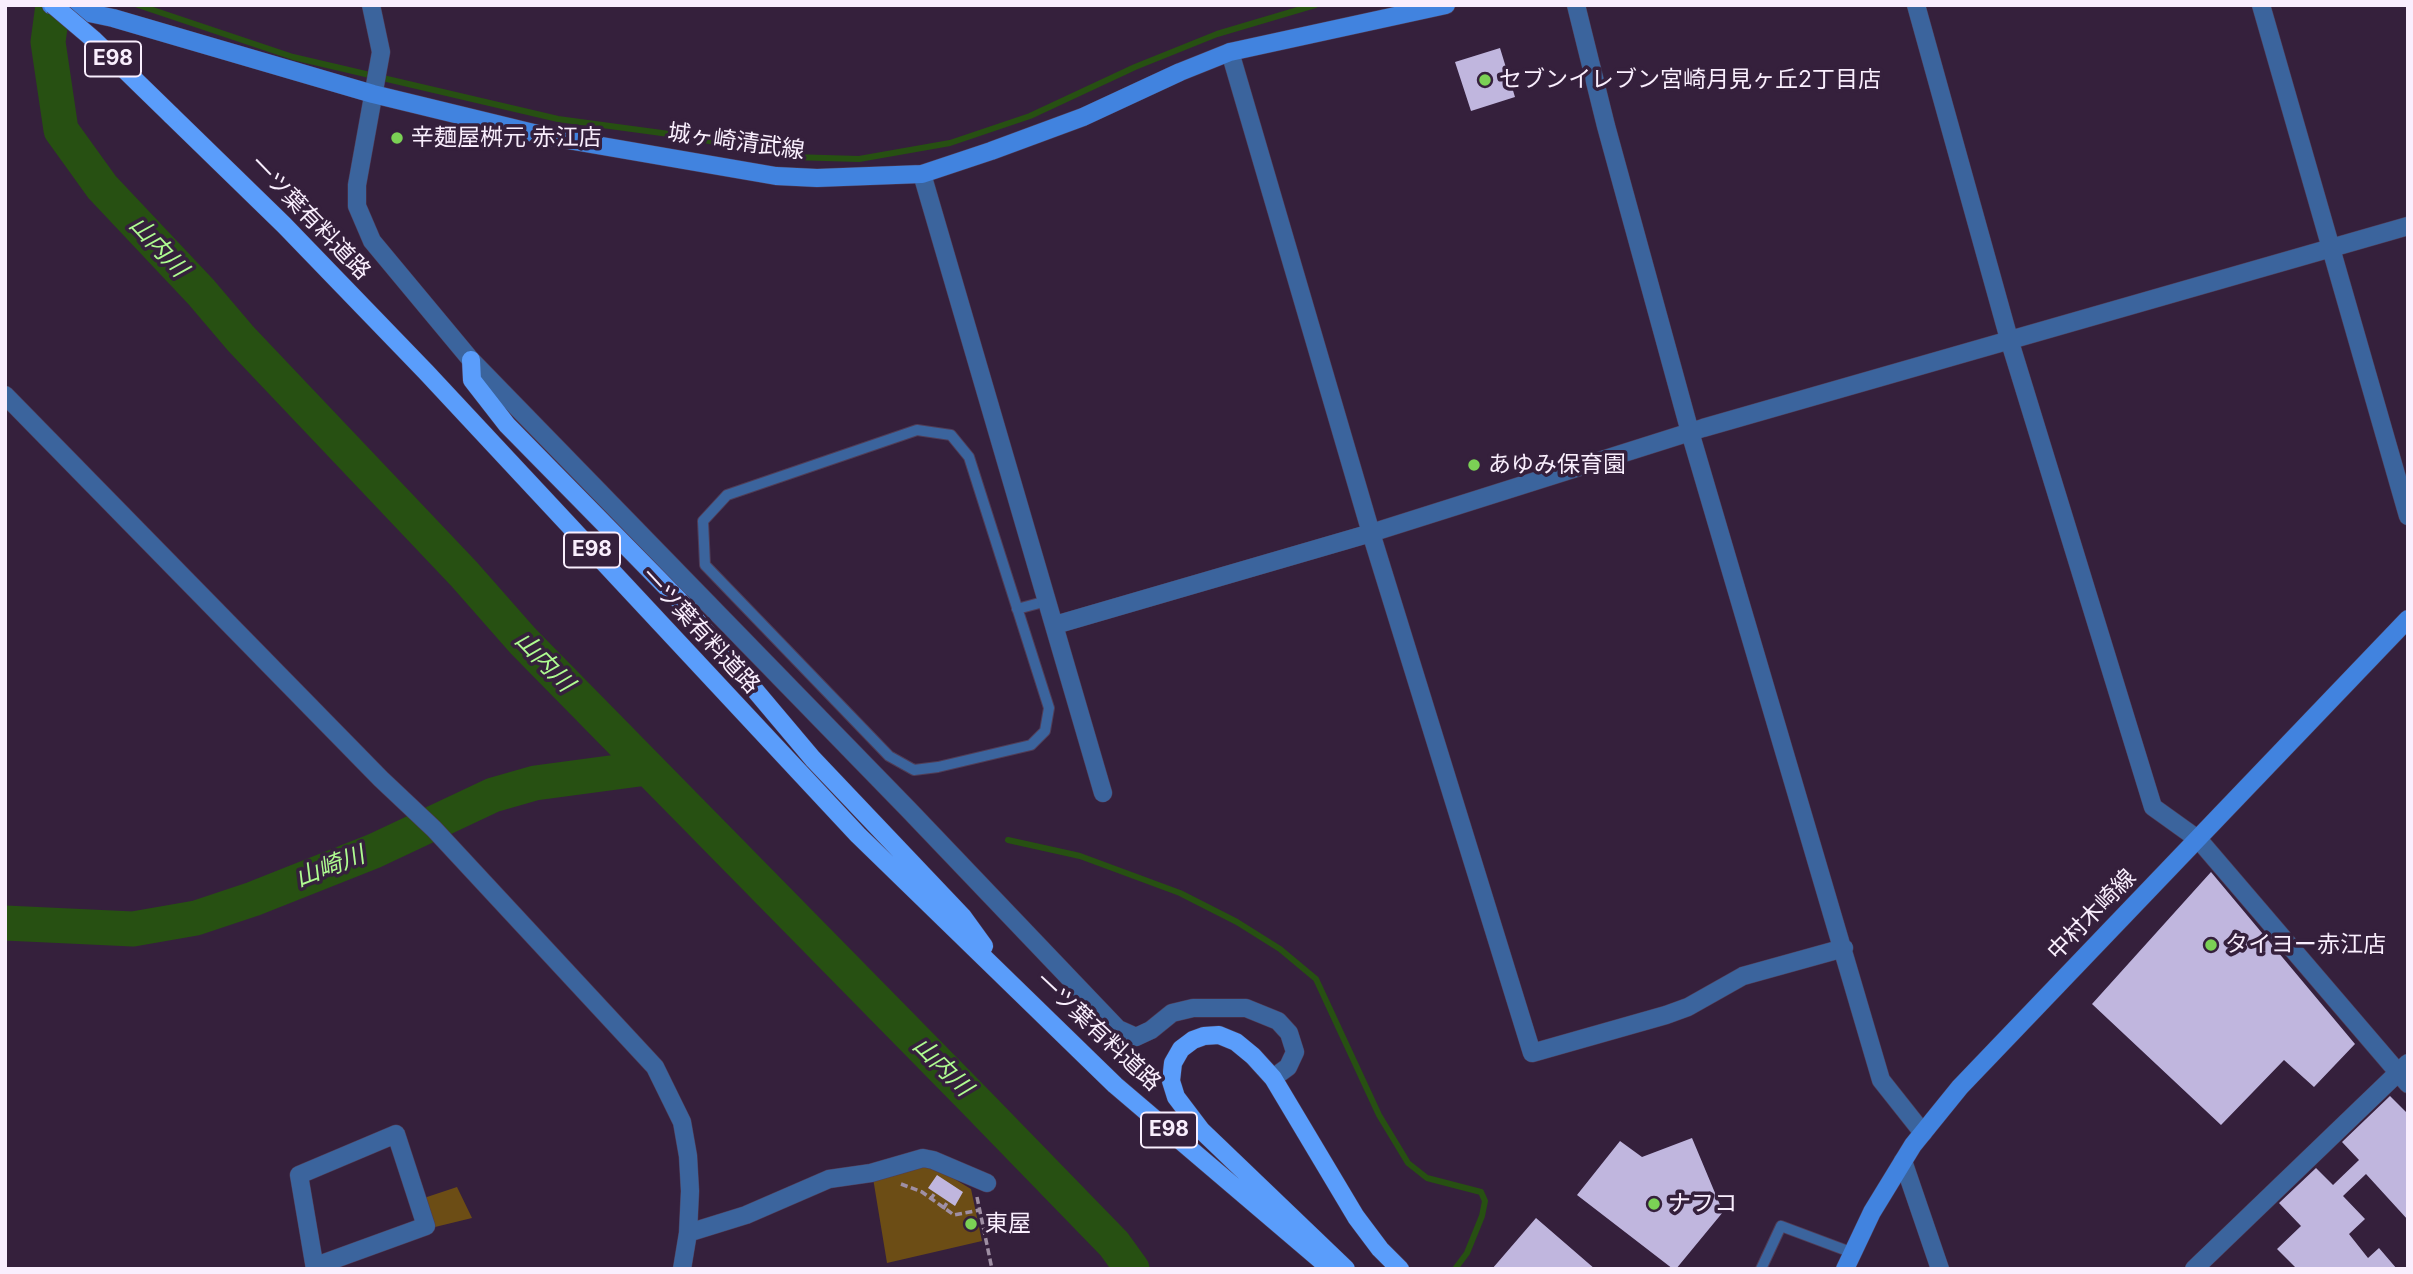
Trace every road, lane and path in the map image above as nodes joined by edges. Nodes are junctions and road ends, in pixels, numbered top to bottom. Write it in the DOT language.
graph roads {
  1 [pos="52,5"];
  2 [pos="371,5"];
  3 [pos="1446,5"];
  4 [pos="1576,5"];
  5 [pos="1916,5"];
  6 [pos="2261,5"];
  7 [pos="114,12"];
  8 [pos="1230,52"];
  9 [pos="373,94"];
  10 [pos="922,174"];
  11 [pos="2408,226"];
  12 [pos="2331,247"];
  13 [pos="2009,339"];
  14 [pos="471,360"];
  15 [pos="5,395"];
  16 [pos="1690,432"];
  17 [pos="2408,516"];
  18 [pos="1371,533"];
  19 [pos="1047,601"];
  20 [pos="1017,608"];
  21 [pos="2408,619"];
  22 [pos="1055,625"];
  23 [pos="1103,793"];
  24 [pos="2199,840"];
  25 [pos="1844,948"];
  26 [pos="1013,986"];
  27 [pos="2405,1073"];
  28 [pos="1273,1078"];
  29 [pos="1923,1133"];
  30 [pos="1903,1161"];
  31 [pos="894,1166"];
  32 [pos="980,1180"];
  33 [pos="935,1193"];
  34 [pos="930,1200"];
  35 [pos="948,1201"];
  36 [pos="943,1209"];
  37 [pos="979,1210"];
  38 [pos="688,1233"];
  39 [pos="1849,1261"];
  40 [pos="315,1267"];
  41 [pos="682,1269"];
  42 [pos="992,1269"];
  43 [pos="1331,1269"];
  44 [pos="1346,1269"];
  45 [pos="1400,1269"];
  46 [pos="1761,1269"];
  47 [pos="1940,1269"];
  48 [pos="2194,1269"];
  1 -- 7 [label="main road, 城ヶ崎清武線"];
  1 -- 26 [label="main road, 一ツ葉有料道路 / E98, bridge"];
  2 -- 9 [label="street"];
  3 -- 8 [label="main road, 城ヶ崎清武線"];
  4 -- 16 [label="street"];
  5 -- 13 [label="street"];
  6 -- 12 [label="street"];
  7 -- 9 [label="main road, 城ヶ崎清武線"];
  8 -- 10 [label="main road, 城ヶ崎清武線"];
  8 -- 18 [label="street"];
  9 -- 10 [label="main road, 城ヶ崎清武線"];
  9 -- 14 [label="street"];
  10 -- 19 [label="street"];
  11 -- 12 [label="street"];
  12 -- 13 [label="street"];
  12 -- 17 [label="street"];
  13 -- 16 [label="street"];
  13 -- 24 [label="street"];
  14 -- 26 [label="main road"];
  14 -- 28 [label="street"];
  15 -- 38 [label="street"];
  16 -- 18 [label="street"];
  16 -- 25 [label="street"];
  18 -- 22 [label="street"];
  18 -- 25 [label="street"];
  19 -- 20 [label="lane"];
  19 -- 22 [label="street"];
  20 -- 20 [label="lane"];
  21 -- 24 [label="main road, 中村木崎線"];
  22 -- 23 [label="street"];
  24 -- 27 [label="street"];
  24 -- 29 [label="main road, 中村木崎線"];
  25 -- 29 [label="street"];
  26 -- 43 [label="main road, 一ツ葉有料道路 / E98"];
  27 -- 48 [label="street"];
  28 -- 44 [label="main road"];
  28 -- 45 [label="main road"];
  29 -- 30 [label="main road, 中村木崎線"];
  30 -- 39 [label="main road, 中村木崎線"];
  30 -- 47 [label="street"];
  31 -- 32 [label="street"];
  31 -- 34 [label="path"];
  31 -- 38 [label="street"];
  32 -- 37 [label="path"];
  33 -- 34 [label="path"];
  34 -- 36 [label="path"];
  35 -- 36 [label="path"];
  36 -- 37 [label="path"];
  37 -- 42 [label="path"];
  38 -- 41 [label="street"];
  39 -- 46 [label="lane"];
  40 -- 40 [label="street"];
}
